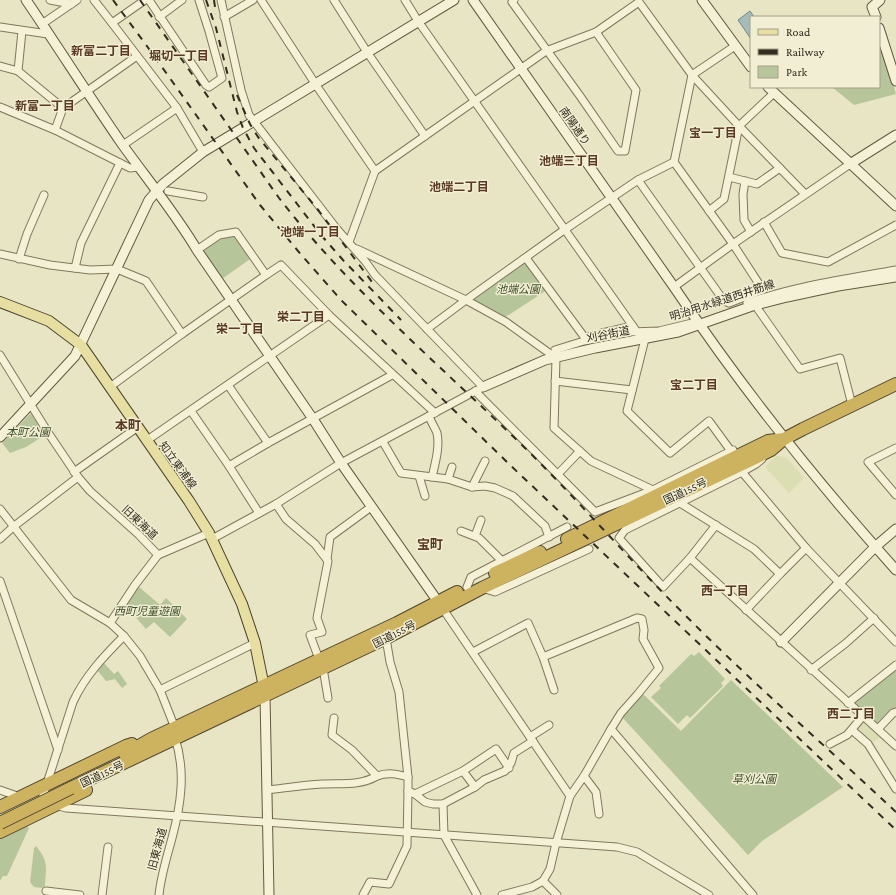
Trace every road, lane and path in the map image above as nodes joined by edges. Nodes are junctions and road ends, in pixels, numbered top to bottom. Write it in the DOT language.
graph roads {
  1 [pos="26,0"];
  2 [pos="50,0"];
  3 [pos="94,0"];
  4 [pos="145,0"];
  5 [pos="149,0"];
  6 [pos="182,0"];
  7 [pos="199,0"];
  8 [pos="221,0"];
  9 [pos="253,0"];
  10 [pos="261,0"];
  11 [pos="334,0"];
  12 [pos="405,0"];
  13 [pos="454,0"];
  14 [pos="473,0"];
  15 [pos="514,0"];
  16 [pos="702,0"];
  17 [pos="880,0"];
  18 [pos="74,2"];
  19 [pos="876,16"];
  20 [pos="159,17"];
  21 [pos="224,17"];
  22 [pos="418,22"];
  23 [pos="42,24"];
  24 [pos="112,24"];
  25 [pos="0,27"];
  26 [pos="22,31"];
  27 [pos="596,32"];
  28 [pos="880,33"];
  29 [pos="48,34"];
  30 [pos="734,46"];
  31 [pos="546,51"];
  32 [pos="367,52"];
  33 [pos="137,56"];
  34 [pos="0,66"];
  35 [pos="750,66"];
  36 [pos="520,68"];
  37 [pos="18,71"];
  38 [pos="692,75"];
  39 [pos="896,81"];
  40 [pos="315,84"];
  41 [pos="771,90"];
  42 [pos="86,92"];
  43 [pos="474,101"];
  44 [pos="0,107"];
  45 [pos="63,108"];
  46 [pos="177,108"];
  47 [pos="254,121"];
  48 [pos="739,126"];
  49 [pos="55,130"];
  50 [pos="896,135"];
  51 [pos="425,136"];
  52 [pos="123,145"];
  53 [pos="202,152"];
  54 [pos="674,162"];
  55 [pos="120,163"];
  56 [pos="850,164"];
  57 [pos="139,167"];
  58 [pos="780,168"];
  59 [pos="375,171"];
  60 [pos="729,177"];
  61 [pos="638,180"];
  62 [pos="745,181"];
  63 [pos="156,191"];
  64 [pos="168,191"];
  65 [pos="805,194"];
  66 [pos="44,196"];
  67 [pos="203,197"];
  68 [pos="611,198"];
  69 [pos="896,206"];
  70 [pos="709,211"];
  71 [pos="764,222"];
  72 [pos="896,225"];
  73 [pos="564,230"];
  74 [pos="751,232"];
  75 [pos="733,244"];
  76 [pos="351,245"];
  77 [pos="197,250"];
  78 [pos="0,254"];
  79 [pos="19,258"];
  80 [pos="526,258"];
  81 [pos="75,268"];
  82 [pos="700,268"];
  83 [pos="117,269"];
  84 [pos="896,270"];
  85 [pos="266,275"];
  86 [pos="896,277"];
  87 [pos="674,287"];
  88 [pos="231,300"];
  89 [pos="466,300"];
  90 [pos="0,302"];
  91 [pos="756,305"];
  92 [pos="329,315"];
  93 [pos="698,323"];
  94 [pos="427,329"];
  95 [pos="635,329"];
  96 [pos="182,334"];
  97 [pos="645,339"];
  98 [pos="81,345"];
  99 [pos="556,354"];
  100 [pos="0,355"];
  101 [pos="270,356"];
  102 [pos="392,375"];
  103 [pos="555,381"];
  104 [pos="896,384"];
  105 [pos="228,385"];
  106 [pos="110,387"];
  107 [pos="479,389"];
  108 [pos="632,390"];
  109 [pos="30,403"];
  110 [pos="852,405"];
  111 [pos="191,411"];
  112 [pos="432,415"];
  113 [pos="313,419"];
  114 [pos="138,428"];
  115 [pos="0,437"];
  116 [pos="784,439"];
  117 [pos="146,441"];
  118 [pos="383,442"];
  119 [pos="268,443"];
  120 [pos="896,448"];
  121 [pos="771,450"];
  122 [pos="580,451"];
  123 [pos="486,461"];
  124 [pos="341,463"];
  125 [pos="229,466"];
  126 [pos="452,467"];
  127 [pos="742,472"];
  128 [pos="558,474"];
  129 [pos="76,475"];
  130 [pos="419,476"];
  131 [pos="432,477"];
  132 [pos="448,479"];
  133 [pos="472,488"];
  134 [pos="653,490"];
  135 [pos="896,495"];
  136 [pos="426,496"];
  137 [pos="680,503"];
  138 [pos="276,504"];
  139 [pos="371,507"];
  140 [pos="0,509"];
  141 [pos="259,513"];
  142 [pos="481,520"];
  143 [pos="716,525"];
  144 [pos="13,527"];
  145 [pos="567,527"];
  146 [pos="896,529"];
  147 [pos="461,532"];
  148 [pos="210,536"];
  149 [pos="475,536"];
  150 [pos="548,537"];
  151 [pos="0,539"];
  152 [pos="875,547"];
  153 [pos="806,548"];
  154 [pos="589,549"];
  155 [pos="158,555"];
  156 [pos="690,558"];
  157 [pos="327,559"];
  158 [pos="502,560"];
  159 [pos="896,570"];
  160 [pos="780,574"];
  161 [pos="0,580"];
  162 [pos="839,583"];
  163 [pos="467,587"];
  164 [pos="482,588"];
  165 [pos="440,605"];
  166 [pos="746,610"];
  167 [pos="874,618"];
  168 [pos="110,623"];
  169 [pos="124,636"];
  170 [pos="386,638"];
  171 [pos="781,642"];
  172 [pos="896,642"];
  173 [pos="255,643"];
  174 [pos="473,652"];
  175 [pos="543,657"];
  176 [pos="321,663"];
  177 [pos="896,665"];
  178 [pos="811,670"];
  179 [pos="160,690"];
  180 [pos="265,690"];
  181 [pos="554,690"];
  182 [pos="328,698"];
  183 [pos="848,703"];
  184 [pos="896,712"];
  185 [pos="863,716"];
  186 [pos="334,718"];
  187 [pos="548,725"];
  188 [pos="611,729"];
  189 [pos="878,729"];
  190 [pos="852,730"];
  191 [pos="175,733"];
  192 [pos="531,739"];
  193 [pos="154,744"];
  194 [pos="830,744"];
  195 [pos="896,746"];
  196 [pos="58,750"];
  197 [pos="508,768"];
  198 [pos="463,771"];
  199 [pos="377,776"];
  200 [pos="584,776"];
  201 [pos="408,777"];
  202 [pos="47,784"];
  203 [pos="70,785"];
  204 [pos="475,787"];
  205 [pos="896,789"];
  206 [pos="0,790"];
  207 [pos="267,790"];
  208 [pos="408,791"];
  209 [pos="415,794"];
  210 [pos="570,796"];
  211 [pos="20,798"];
  212 [pos="443,804"];
  213 [pos="55,805"];
  214 [pos="0,807"];
  215 [pos="38,814"];
  216 [pos="599,814"];
  217 [pos="0,815"];
  218 [pos="177,816"];
  219 [pos="267,822"];
  220 [pos="0,823"];
  221 [pos="0,832"];
  222 [pos="407,832"];
  223 [pos="444,835"];
  224 [pos="556,844"];
  225 [pos="108,847"];
  226 [pos="544,881"];
  227 [pos="532,887"];
  228 [pos="46,891"];
  229 [pos="80,895"];
  230 [pos="102,895"];
  231 [pos="159,895"];
  232 [pos="269,895"];
  233 [pos="363,895"];
  234 [pos="477,895"];
  235 [pos="502,895"];
  236 [pos="535,895"];
  237 [pos="557,895"];
  238 [pos="709,895"];
  239 [pos="753,895"];
  1 -- 23 [label="street"];
  2 -- 18 [label="street"];
  3 -- 24 [label="street"];
  4 -- 24 [label="street"];
  5 -- 20 [label="street"];
  6 -- 20 [label="street"];
  7 -- 20 [label="street"];
  8 -- 21 [label="street"];
  9 -- 21 [label="street"];
  10 -- 40 [label="street"];
  11 -- 32 [label="street"];
  12 -- 22 [label="street"];
  13 -- 22 [label="street"];
  14 -- 36 [label="street, 南陽通り"];
  15 -- 31 [label="street"];
  16 -- 30 [label="street"];
  17 -- 19 [label="street"];
  18 -- 23 [label="street"];
  21 -- 47 [label="street"];
  22 -- 32 [label="street"];
  22 -- 43 [label="street"];
  23 -- 29 [label="street"];
  24 -- 33 [label="street"];
  25 -- 26 [label="street"];
  26 -- 29 [label="street"];
  26 -- 37 [label="street"];
  27 -- 31 [label="street"];
  27 -- 31 [label="street"];
  27 -- 38 [label="street"];
  28 -- 39 [label="street"];
  29 -- 42 [label="street"];
  30 -- 35 [label="street"];
  30 -- 38 [label="street"];
  31 -- 36 [label="street"];
  32 -- 40 [label="street"];
  32 -- 51 [label="street"];
  33 -- 42 [label="street"];
  33 -- 46 [label="street"];
  34 -- 37 [label="street"];
  36 -- 43 [label="street"];
  36 -- 68 [label="street, 南陽通り"];
  37 -- 45 [label="street"];
  38 -- 48 [label="street"];
  38 -- 54 [label="street"];
  40 -- 47 [label="street"];
  40 -- 59 [label="street"];
  41 -- 48 [label="street"];
  41 -- 56 [label="street"];
  42 -- 45 [label="street"];
  42 -- 52 [label="street"];
  43 -- 51 [label="street"];
  43 -- 73 [label="street"];
  44 -- 49 [label="street"];
  45 -- 49 [label="street"];
  46 -- 52 [label="street"];
  46 -- 53 [label="street"];
  47 -- 53 [label="street"];
  47 -- 76 [label="street"];
  48 -- 58 [label="street"];
  48 -- 60 [label="street"];
  49 -- 55 [label="street"];
  50 -- 56 [label="street"];
  51 -- 59 [label="street"];
  52 -- 57 [label="street"];
  53 -- 63 [label="street"];
  54 -- 61 [label="street"];
  54 -- 70 [label="street"];
  55 -- 57 [label="street"];
  55 -- 81 [label="street"];
  56 -- 65 [label="street"];
  56 -- 69 [label="street"];
  57 -- 63 [label="street"];
  58 -- 62 [label="street"];
  58 -- 65 [label="street"];
  59 -- 76 [label="street"];
  60 -- 62 [label="street"];
  60 -- 70 [label="street"];
  61 -- 68 [label="street"];
  61 -- 82 [label="street"];
  62 -- 74 [label="street"];
  63 -- 77 [label="street"];
  63 -- 83 [label="street"];
  64 -- 67 [label="street"];
  65 -- 71 [label="street"];
  66 -- 79 [label="street"];
  68 -- 73 [label="street"];
  68 -- 87 [label="street, 南陽通り"];
  70 -- 75 [label="street"];
  71 -- 72 [label="street"];
  71 -- 74 [label="street"];
  73 -- 80 [label="street"];
  73 -- 95 [label="street"];
  74 -- 75 [label="street"];
  75 -- 82 [label="street"];
  75 -- 82 [label="street"];
  76 -- 89 [label="street"];
  76 -- 94 [label="street"];
  77 -- 85 [label="street"];
  77 -- 88 [label="street"];
  78 -- 79 [label="street"];
  79 -- 81 [label="street"];
  80 -- 89 [label="street"];
  80 -- 95 [label="street"];
  81 -- 83 [label="street"];
  82 -- 87 [label="street"];
  83 -- 96 [label="street"];
  83 -- 98 [label="street"];
  84 -- 93 [label="street, 明治用水緑道西井筋線"];
  85 -- 88 [label="street"];
  85 -- 92 [label="street"];
  86 -- 91 [label="street, 刈谷街道"];
  87 -- 93 [label="street, 南陽通り"];
  88 -- 96 [label="street"];
  88 -- 101 [label="street"];
  89 -- 94 [label="street"];
  89 -- 99 [label="street"];
  90 -- 98 [label="main road, 知立東浦線"];
  91 -- 93 [label="street, 刈谷街道"];
  91 -- 110 [label="street"];
  92 -- 101 [label="street"];
  92 -- 102 [label="street"];
  93 -- 95 [label="street, 明治用水緑道西井筋線"];
  93 -- 97 [label="street, 刈谷街道"];
  93 -- 116 [label="street, 南陽通り"];
  94 -- 107 [label="street"];
  95 -- 97 [label="street"];
  95 -- 99 [label="street, 明治用水緑道西井筋線"];
  96 -- 106 [label="street"];
  97 -- 99 [label="street, 刈谷街道"];
  97 -- 108 [label="street"];
  98 -- 106 [label="main road, 知立東浦線"];
  98 -- 109 [label="street"];
  99 -- 103 [label="street"];
  99 -- 107 [label="street, 刈谷街道"];
  100 -- 109 [label="street, 旧東海道"];
  101 -- 105 [label="street"];
  101 -- 113 [label="street"];
  102 -- 112 [label="street"];
  102 -- 113 [label="street"];
  103 -- 108 [label="street"];
  103 -- 122 [label="street"];
  104 -- 110 [label="highway, 国道155号"];
  105 -- 111 [label="street"];
  105 -- 119 [label="street"];
  106 -- 114 [label="main road, 知立東浦線"];
  107 -- 112 [label="street, 刈谷街道"];
  107 -- 128 [label="street"];
  108 -- 134 [label="street"];
  109 -- 115 [label="street"];
  109 -- 129 [label="street, 旧東海道"];
  110 -- 116 [label="highway, 国道155号"];
  111 -- 117 [label="street"];
  111 -- 125 [label="street"];
  112 -- 118 [label="street, 刈谷街道"];
  112 -- 131 [label="street"];
  113 -- 119 [label="street"];
  113 -- 124 [label="street"];
  114 -- 117 [label="main road, 知立東浦線"];
  114 -- 129 [label="street"];
  116 -- 121 [label="highway, 国道155号"];
  116 -- 152 [label="street, 南陽通り"];
  116 -- 163 [label="highway, 国道155号"];
  117 -- 148 [label="main road, 知立東浦線"];
  118 -- 124 [label="street, 刈谷街道"];
  118 -- 130 [label="street"];
  119 -- 125 [label="street"];
  120 -- 135 [label="street"];
  121 -- 127 [label="street"];
  121 -- 164 [label="highway, 国道155号"];
  122 -- 128 [label="street"];
  122 -- 134 [label="street"];
  123 -- 133 [label="street"];
  124 -- 138 [label="street, 刈谷街道"];
  124 -- 139 [label="street"];
  125 -- 141 [label="street"];
  126 -- 132 [label="street"];
  127 -- 137 [label="street"];
  127 -- 153 [label="street"];
  128 -- 134 [label="street"];
  129 -- 144 [label="street"];
  129 -- 155 [label="street, 旧東海道"];
  130 -- 131 [label="street"];
  130 -- 136 [label="street"];
  131 -- 132 [label="street"];
  132 -- 133 [label="street"];
  133 -- 150 [label="street"];
  137 -- 143 [label="street"];
  137 -- 156 [label="street"];
  138 -- 141 [label="street, 刈谷街道"];
  138 -- 157 [label="street"];
  139 -- 157 [label="street"];
  139 -- 165 [label="street"];
  140 -- 144 [label="street"];
  141 -- 148 [label="street, 刈谷街道"];
  142 -- 149 [label="street"];
  143 -- 156 [label="street"];
  143 -- 160 [label="street"];
  144 -- 151 [label="street"];
  144 -- 168 [label="street"];
  145 -- 150 [label="street"];
  146 -- 152 [label="street"];
  147 -- 149 [label="street"];
  148 -- 155 [label="street, 刈谷街道"];
  148 -- 173 [label="main road, 知立東浦線"];
  149 -- 158 [label="street"];
  150 -- 158 [label="street"];
  152 -- 159 [label="street, 南陽通り"];
  152 -- 162 [label="street"];
  153 -- 160 [label="street"];
  153 -- 162 [label="street"];
  154 -- 164 [label="street"];
  155 -- 168 [label="street, 旧東海道"];
  156 -- 166 [label="street"];
  157 -- 176 [label="street"];
  158 -- 163 [label="street"];
  160 -- 166 [label="street"];
  161 -- 196 [label="street"];
  162 -- 167 [label="street"];
  162 -- 171 [label="street"];
  163 -- 165 [label="highway, 国道155号"];
  164 -- 165 [label="highway, 国道155号"];
  165 -- 170 [label="highway, 国道155号"];
  165 -- 174 [label="street"];
  165 -- 176 [label="highway, 国道155号"];
  166 -- 171 [label="street"];
  167 -- 172 [label="street"];
  167 -- 178 [label="street"];
  168 -- 169 [label="street, 旧東海道"];
  169 -- 179 [label="street, 旧東海道"];
  169 -- 196 [label="street"];
  170 -- 176 [label="highway, 国道155号"];
  170 -- 201 [label="street"];
  171 -- 178 [label="street"];
  173 -- 179 [label="street"];
  173 -- 180 [label="main road, 知立東浦線"];
  174 -- 175 [label="street"];
  174 -- 192 [label="street"];
  175 -- 181 [label="street"];
  175 -- 188 [label="street"];
  176 -- 180 [label="highway, 国道155号"];
  176 -- 182 [label="street"];
  177 -- 183 [label="street"];
  178 -- 183 [label="street"];
  179 -- 191 [label="street, 旧東海道"];
  180 -- 191 [label="highway, 国道155号"];
  180 -- 207 [label="street"];
  183 -- 185 [label="street"];
  184 -- 189 [label="street"];
  185 -- 189 [label="street"];
  185 -- 190 [label="street"];
  186 -- 199 [label="street"];
  187 -- 192 [label="street"];
  188 -- 200 [label="street"];
  188 -- 239 [label="street"];
  189 -- 195 [label="street"];
  190 -- 194 [label="street"];
  190 -- 205 [label="street"];
  191 -- 193 [label="highway, 国道155号"];
  191 -- 218 [label="street, 旧東海道"];
  192 -- 197 [label="street"];
  192 -- 210 [label="street"];
  193 -- 202 [label="highway"];
  193 -- 203 [label="highway, 国道155号"];
  193 -- 213 [label="highway"];
  196 -- 202 [label="street"];
  197 -- 198 [label="street"];
  197 -- 204 [label="street"];
  198 -- 204 [label="street"];
  198 -- 209 [label="street"];
  199 -- 201 [label="street"];
  199 -- 207 [label="street"];
  200 -- 210 [label="street"];
  200 -- 216 [label="street"];
  201 -- 208 [label="street"];
  202 -- 211 [label="highway"];
  202 -- 215 [label="street"];
  203 -- 217 [label="highway, 国道155号"];
  203 -- 220 [label="highway, 国道155号, bridge"];
  204 -- 212 [label="street"];
  206 -- 211 [label="street"];
  207 -- 219 [label="street"];
  208 -- 209 [label="street"];
  208 -- 222 [label="street"];
  209 -- 212 [label="street"];
  210 -- 224 [label="street"];
  211 -- 214 [label="highway"];
  212 -- 223 [label="street"];
  213 -- 215 [label="highway"];
  213 -- 218 [label="street"];
  215 -- 221 [label="highway"];
  218 -- 219 [label="street"];
  218 -- 231 [label="street, 旧東海道"];
  219 -- 222 [label="street"];
  219 -- 232 [label="street"];
  222 -- 223 [label="street"];
  222 -- 233 [label="street"];
  223 -- 224 [label="street"];
  223 -- 234 [label="street"];
  224 -- 226 [label="street"];
  224 -- 238 [label="street"];
  225 -- 230 [label="street"];
  226 -- 227 [label="street"];
  226 -- 237 [label="street"];
  227 -- 235 [label="street"];
  227 -- 236 [label="street"];
  228 -- 229 [label="street"];
}
